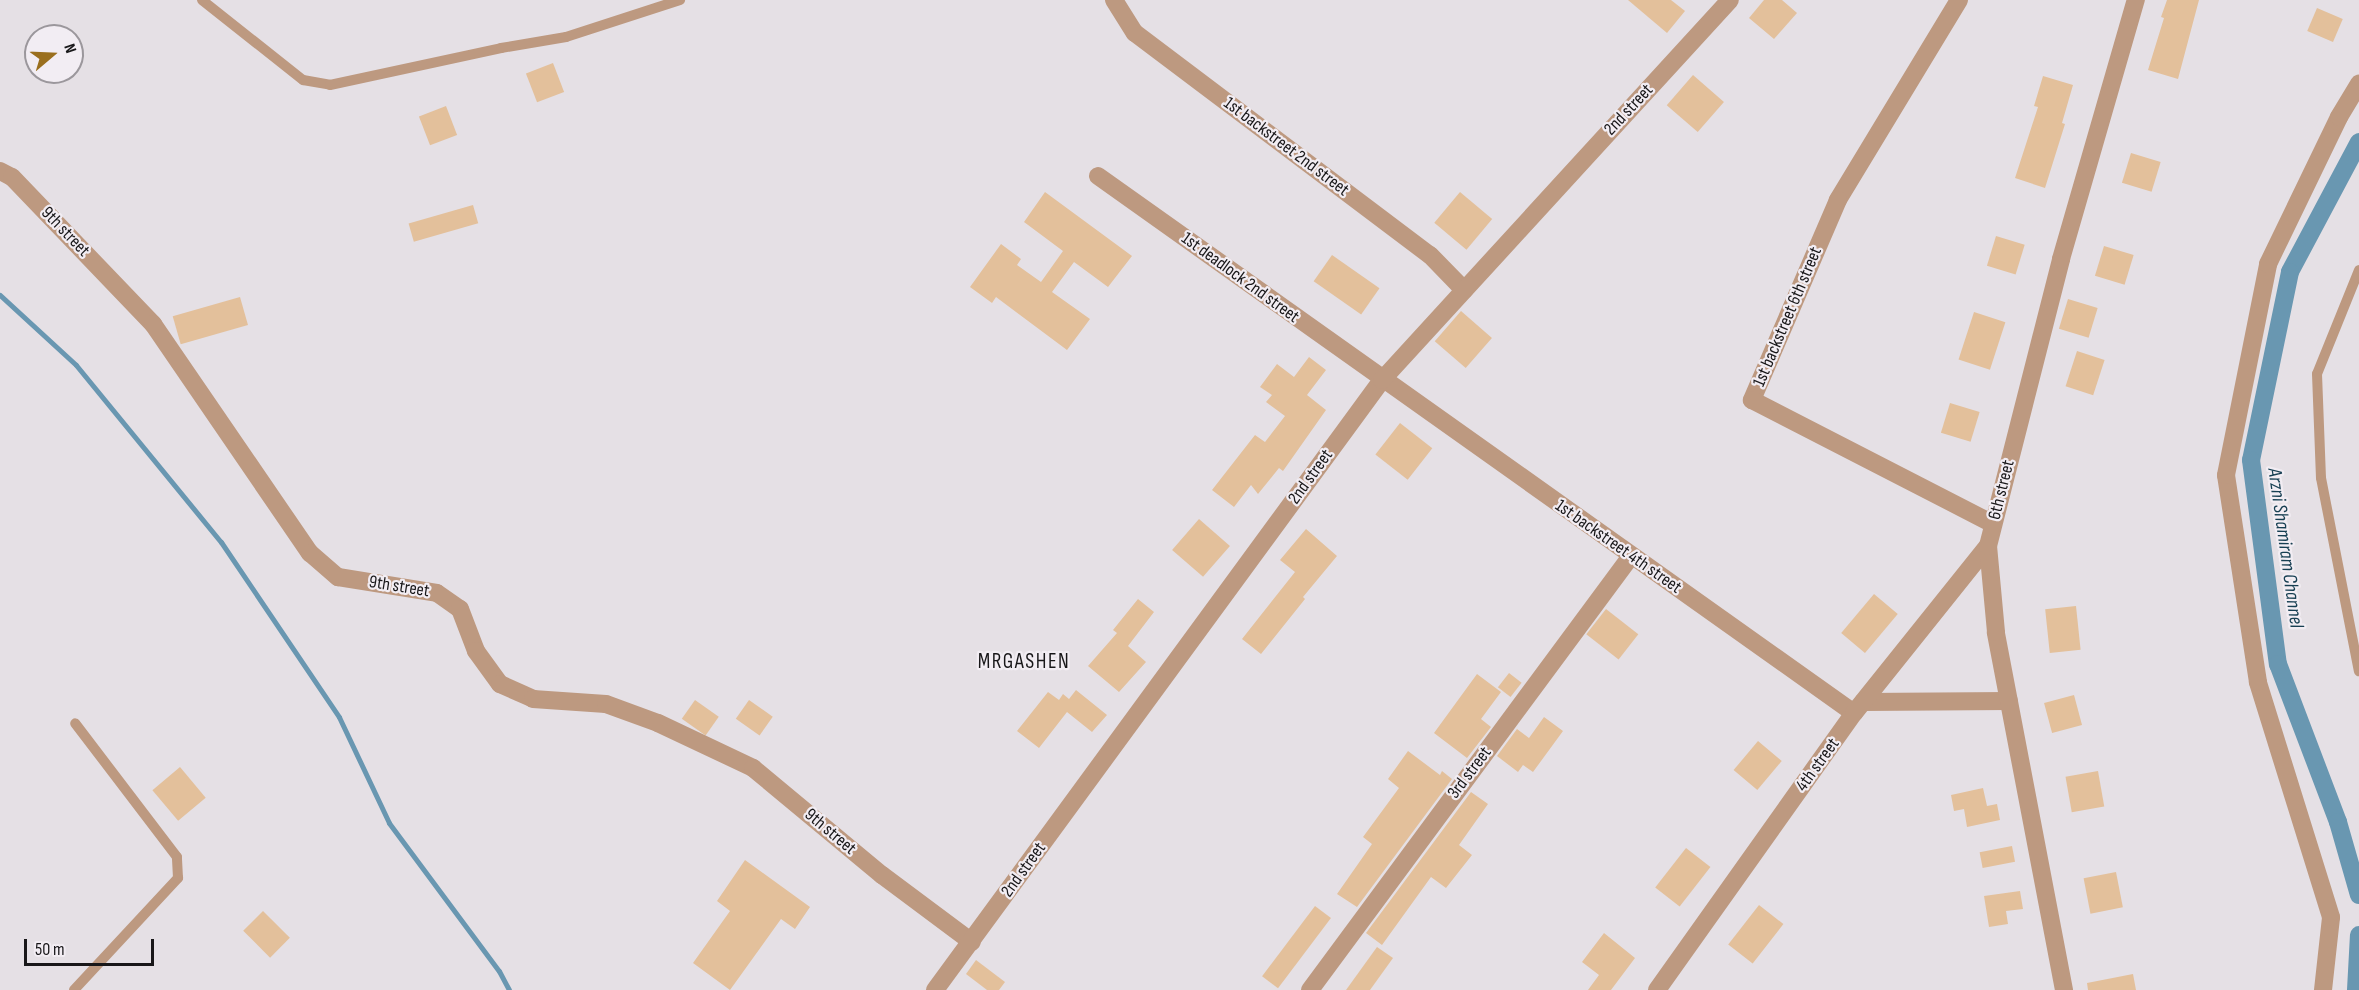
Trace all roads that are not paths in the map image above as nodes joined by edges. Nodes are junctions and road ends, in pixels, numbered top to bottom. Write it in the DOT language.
graph roads {
  1 [pos="202,0"];
  2 [pos="680,0"];
  3 [pos="1114,0"];
  4 [pos="1730,0"];
  5 [pos="1959,0"];
  6 [pos="2136,0"];
  7 [pos="2359,84"];
  8 [pos="0,171"];
  9 [pos="1098,176"];
  10 [pos="2359,270"];
  11 [pos="1464,290"];
  12 [pos="1382,380"];
  13 [pos="1993,524"];
  14 [pos="1988,546"];
  15 [pos="1631,556"];
  16 [pos="2359,671"];
  17 [pos="2008,701"];
  18 [pos="1859,708"];
  19 [pos="75,723"];
  20 [pos="972,942"];
  21 [pos="74,990"];
  22 [pos="935,990"];
  23 [pos="1310,990"];
  24 [pos="1657,990"];
  25 [pos="2064,990"];
  26 [pos="2323,990"];
  1 -- 2 [label="lane"];
  3 -- 11 [label="street, 1st backstreet 2nd street"];
  4 -- 11 [label="street, 2nd street"];
  5 -- 13 [label="street, 1st backstreet 6th street"];
  6 -- 13 [label="street, 6th street"];
  7 -- 26 [label="street"];
  8 -- 20 [label="street, 9th street"];
  9 -- 12 [label="street, 1st deadlock 2nd street"];
  10 -- 16 [label="lane"];
  11 -- 12 [label="street, 2nd street"];
  12 -- 15 [label="street, 1st backstreet 4th street"];
  12 -- 20 [label="street, 2nd street"];
  13 -- 14 [label="street, 6th street"];
  14 -- 17 [label="street, 6th street"];
  14 -- 18 [label="street, 4th street"];
  15 -- 18 [label="street, 1st backstreet 4th street"];
  15 -- 23 [label="street, 3rd street"];
  17 -- 18 [label="street"];
  17 -- 25 [label="street, 6th street"];
  18 -- 24 [label="street, 4th street"];
  19 -- 21 [label="lane"];
  20 -- 22 [label="street, 2nd street"];
}
